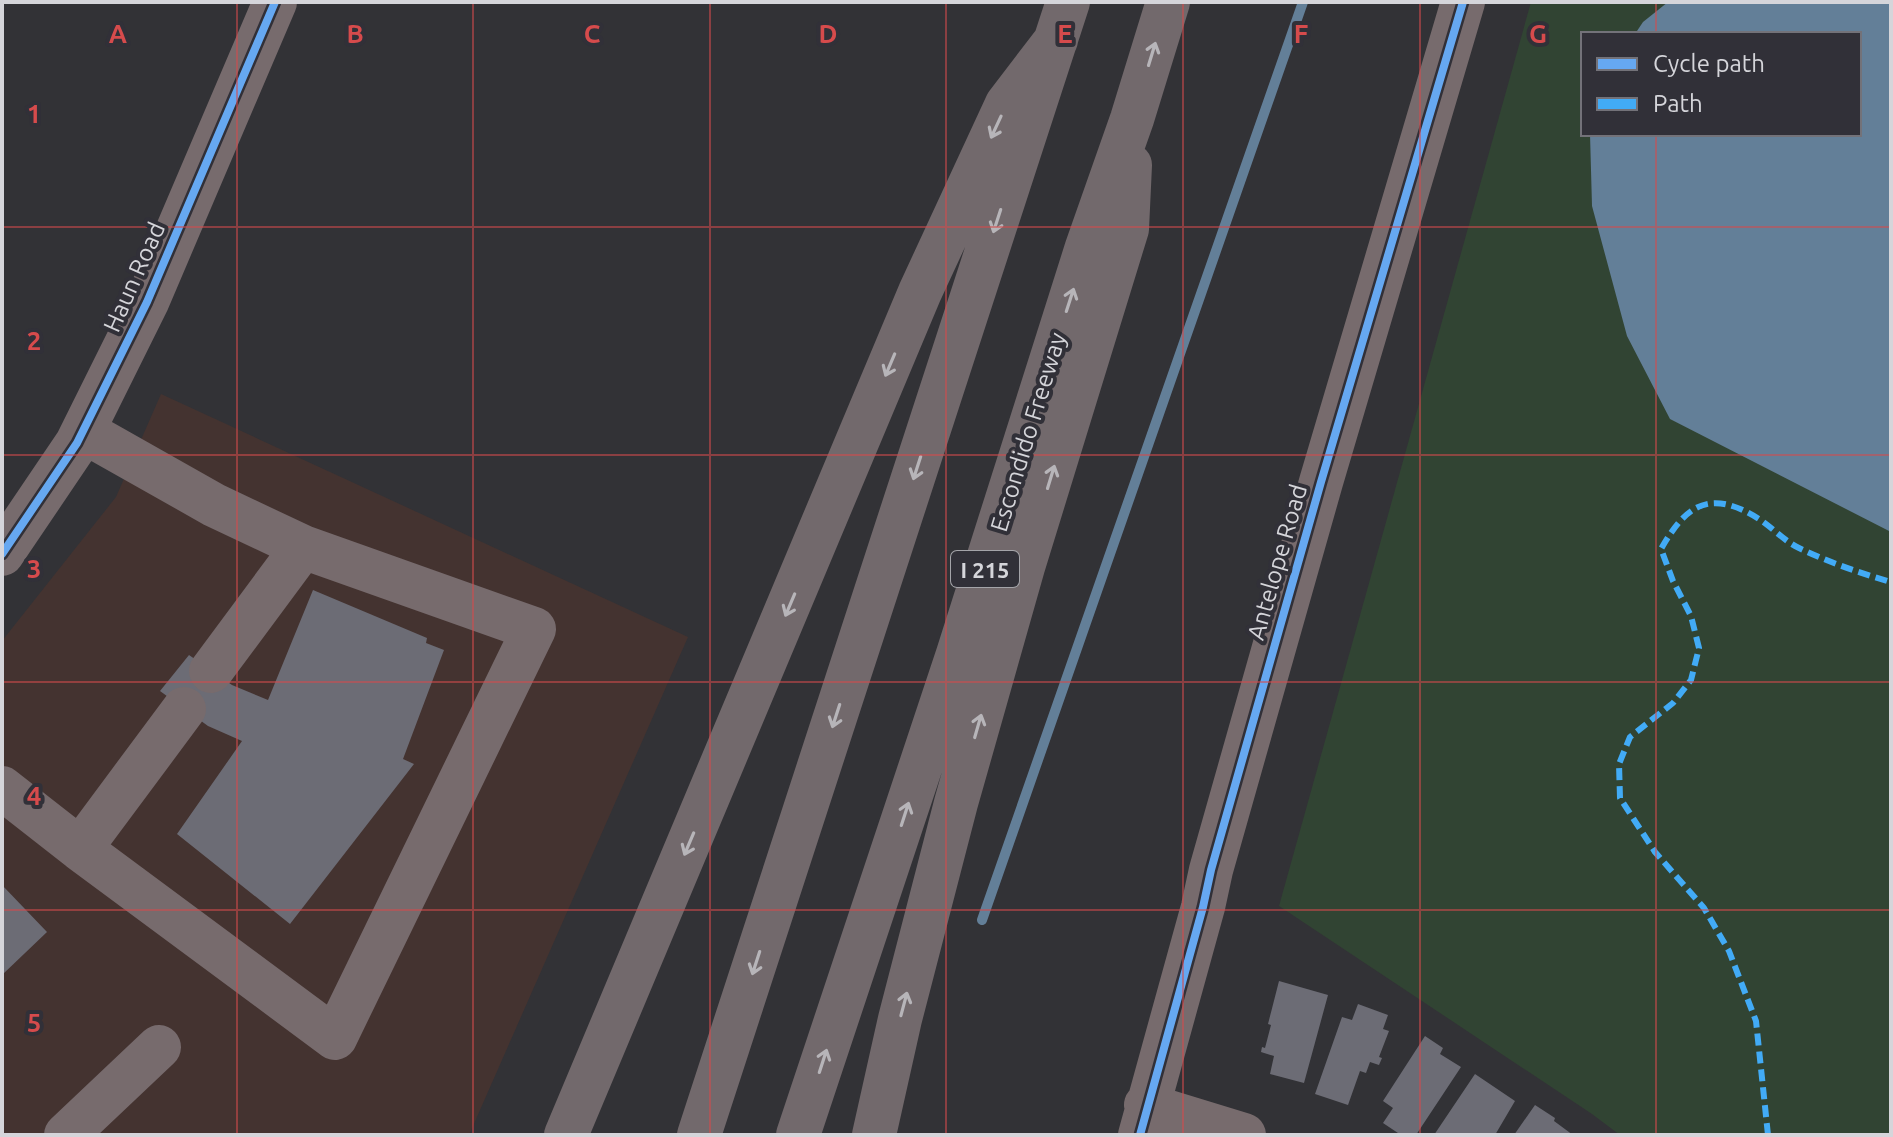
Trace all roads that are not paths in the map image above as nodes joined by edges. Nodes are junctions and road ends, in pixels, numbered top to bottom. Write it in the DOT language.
graph roads {
  1 [pos="275,2"];
  2 [pos="1168,2"];
  3 [pos="1463,2"];
  4 [pos="1062,21"];
  5 [pos="1132,119"];
  6 [pos="83,431"];
  7 [pos="303,547"];
  8 [pos="2,554"];
  9 [pos="211,671"];
  10 [pos="184,709"];
  11 [pos="2,788"];
  12 [pos="80,849"];
  13 [pos="159,1047"];
  14 [pos="1143,1120"];
  15 [pos="82,1130"];
  16 [pos="566,1135"];
  17 [pos="699,1135"];
  18 [pos="798,1135"];
  19 [pos="874,1135"];
  20 [pos="1244,1135"];
  1 -- 6 [label="street, Haun Road"];
  5 -- 2 [label="highway, Escondido Freeway / I 215, one-way"];
  3 -- 14 [label="street, Antelope Road"];
  4 -- 16 [label="highway, one-way"];
  4 -- 17 [label="highway, one-way"];
  18 -- 5 [label="highway, Escondido Freeway / I 215, one-way"];
  19 -- 5 [label="highway, one-way"];
  6 -- 7 [label="street"];
  6 -- 8 [label="street, Haun Road"];
  7 -- 9 [label="street"];
  7 -- 12 [label="street"];
  10 -- 12 [label="street"];
  11 -- 12 [label="street"];
  13 -- 15 [label="street"];
  14 -- 20 [label="street"];
}
